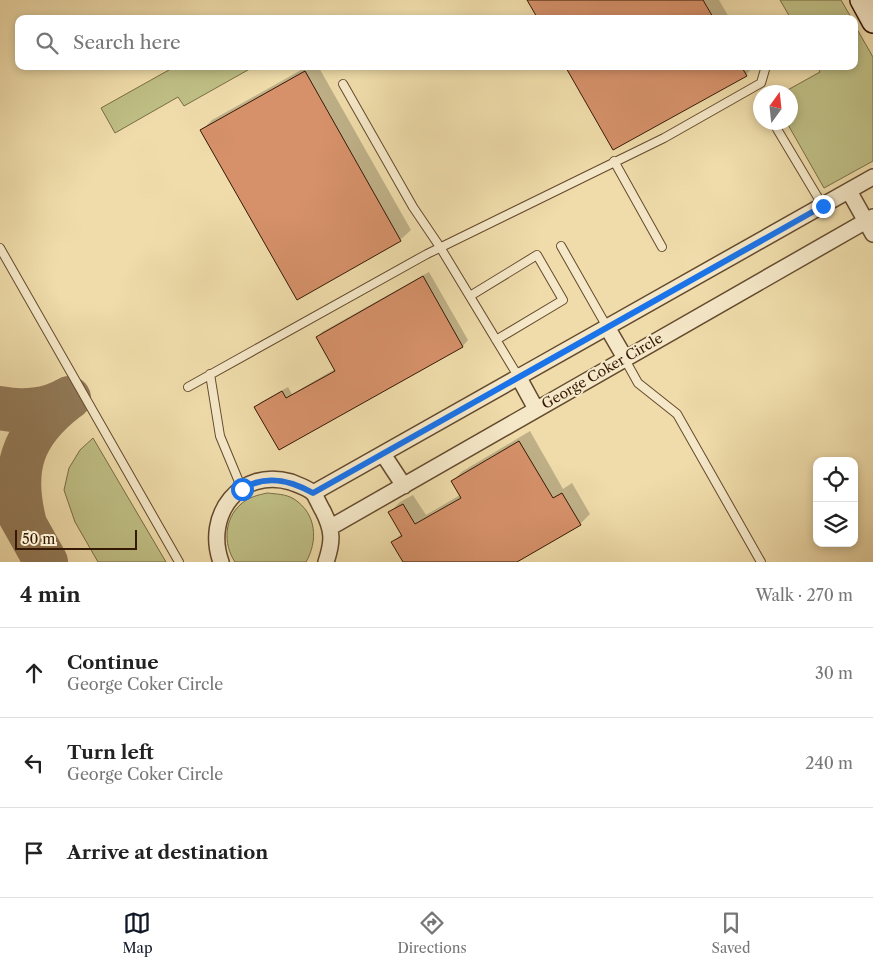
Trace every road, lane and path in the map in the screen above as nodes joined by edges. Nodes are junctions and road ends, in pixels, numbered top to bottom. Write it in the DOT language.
graph roads {
  1 [pos="861,0"];
  2 [pos="873,22"];
  3 [pos="765,70"];
  4 [pos="343,84"];
  5 [pos="778,130"];
  6 [pos="614,161"];
  7 [pos="873,177"];
  8 [pos="849,191"];
  9 [pos="823,206"];
  10 [pos="871,224"];
  11 [pos="561,246"];
  12 [pos="440,247"];
  13 [pos="662,247"];
  14 [pos="0,248"];
  15 [pos="470,296"];
  16 [pos="607,327"];
  17 [pos="496,340"];
  18 [pos="627,361"];
  19 [pos="210,374"];
  20 [pos="518,376"];
  21 [pos="188,387"];
  22 [pos="536,409"];
  23 [pos="384,454"];
  24 [pos="404,486"];
  25 [pos="242,489"];
  26 [pos="313,493"];
  27 [pos="331,527"];
  28 [pos="179,562"];
  29 [pos="221,562"];
  30 [pos="326,562"];
  31 [pos="761,562"];
  1 -- 2 [label="main road"];
  3 -- 6 [label="lane"];
  4 -- 12 [label="lane"];
  5 -- 9 [label="lane"];
  6 -- 12 [label="lane"];
  6 -- 13 [label="lane"];
  7 -- 8 [label="street"];
  8 -- 9 [label="street"];
  8 -- 10 [label="street"];
  9 -- 16 [label="street"];
  10 -- 18 [label="street, George Coker Circle"];
  11 -- 16 [label="lane"];
  12 -- 15 [label="lane"];
  12 -- 19 [label="lane"];
  14 -- 28 [label="lane"];
  15 -- 17 [label="lane"];
  15 -- 17 [label="lane"];
  16 -- 18 [label="street"];
  16 -- 20 [label="street"];
  17 -- 20 [label="lane"];
  18 -- 22 [label="street, George Coker Circle"];
  18 -- 31 [label="lane"];
  19 -- 21 [label="lane"];
  19 -- 25 [label="lane"];
  20 -- 22 [label="street"];
  20 -- 23 [label="street"];
  22 -- 24 [label="street, George Coker Circle"];
  23 -- 24 [label="street"];
  23 -- 26 [label="street"];
  24 -- 27 [label="street, George Coker Circle"];
  25 -- 26 [label="street"];
  25 -- 29 [label="street"];
  26 -- 27 [label="street"];
  27 -- 30 [label="street"];
}
